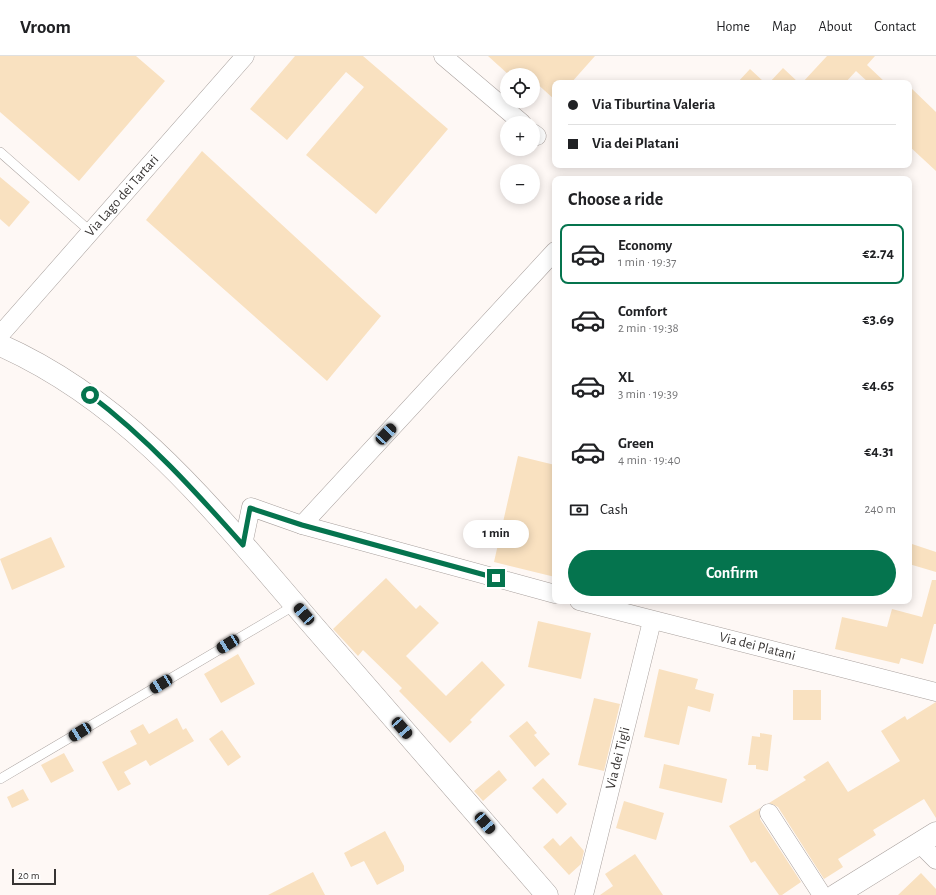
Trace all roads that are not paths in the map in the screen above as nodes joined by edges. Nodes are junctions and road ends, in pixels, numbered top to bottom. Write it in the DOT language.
graph roads {
  1 [pos="245,56"];
  2 [pos="443,56"];
  3 [pos="514,116"];
  4 [pos="0,152"];
  5 [pos="90,232"];
  6 [pos="552,254"];
  7 [pos="0,335"];
  8 [pos="0,345"];
  9 [pos="302,525"];
  10 [pos="243,545"];
  11 [pos="552,593"];
  12 [pos="590,604"];
  13 [pos="295,605"];
  14 [pos="652,621"];
  15 [pos="936,692"];
  16 [pos="0,779"];
  17 [pos="769,813"];
  18 [pos="928,838"];
  19 [pos="936,860"];
  20 [pos="547,895"];
  21 [pos="584,895"];
  22 [pos="822,895"];
  23 [pos="836,895"];
  1 -- 5 [label="street, Via Lago dei Tartari"];
  2 -- 3 [label="street"];
  4 -- 5 [label="lane"];
  5 -- 7 [label="street, Via Lago dei Tartari"];
  6 -- 9 [label="street"];
  8 -- 10 [label="main road"];
  9 -- 10 [label="street"];
  9 -- 11 [label="street"];
  10 -- 13 [label="main road"];
  12 -- 14 [label="street, Via dei Platani"];
  13 -- 16 [label="lane"];
  13 -- 20 [label="main road"];
  14 -- 15 [label="street, Via dei Platani"];
  14 -- 21 [label="street, Via dei Tigli"];
  17 -- 22 [label="street"];
  18 -- 19 [label="street"];
  18 -- 23 [label="main road"];
}
